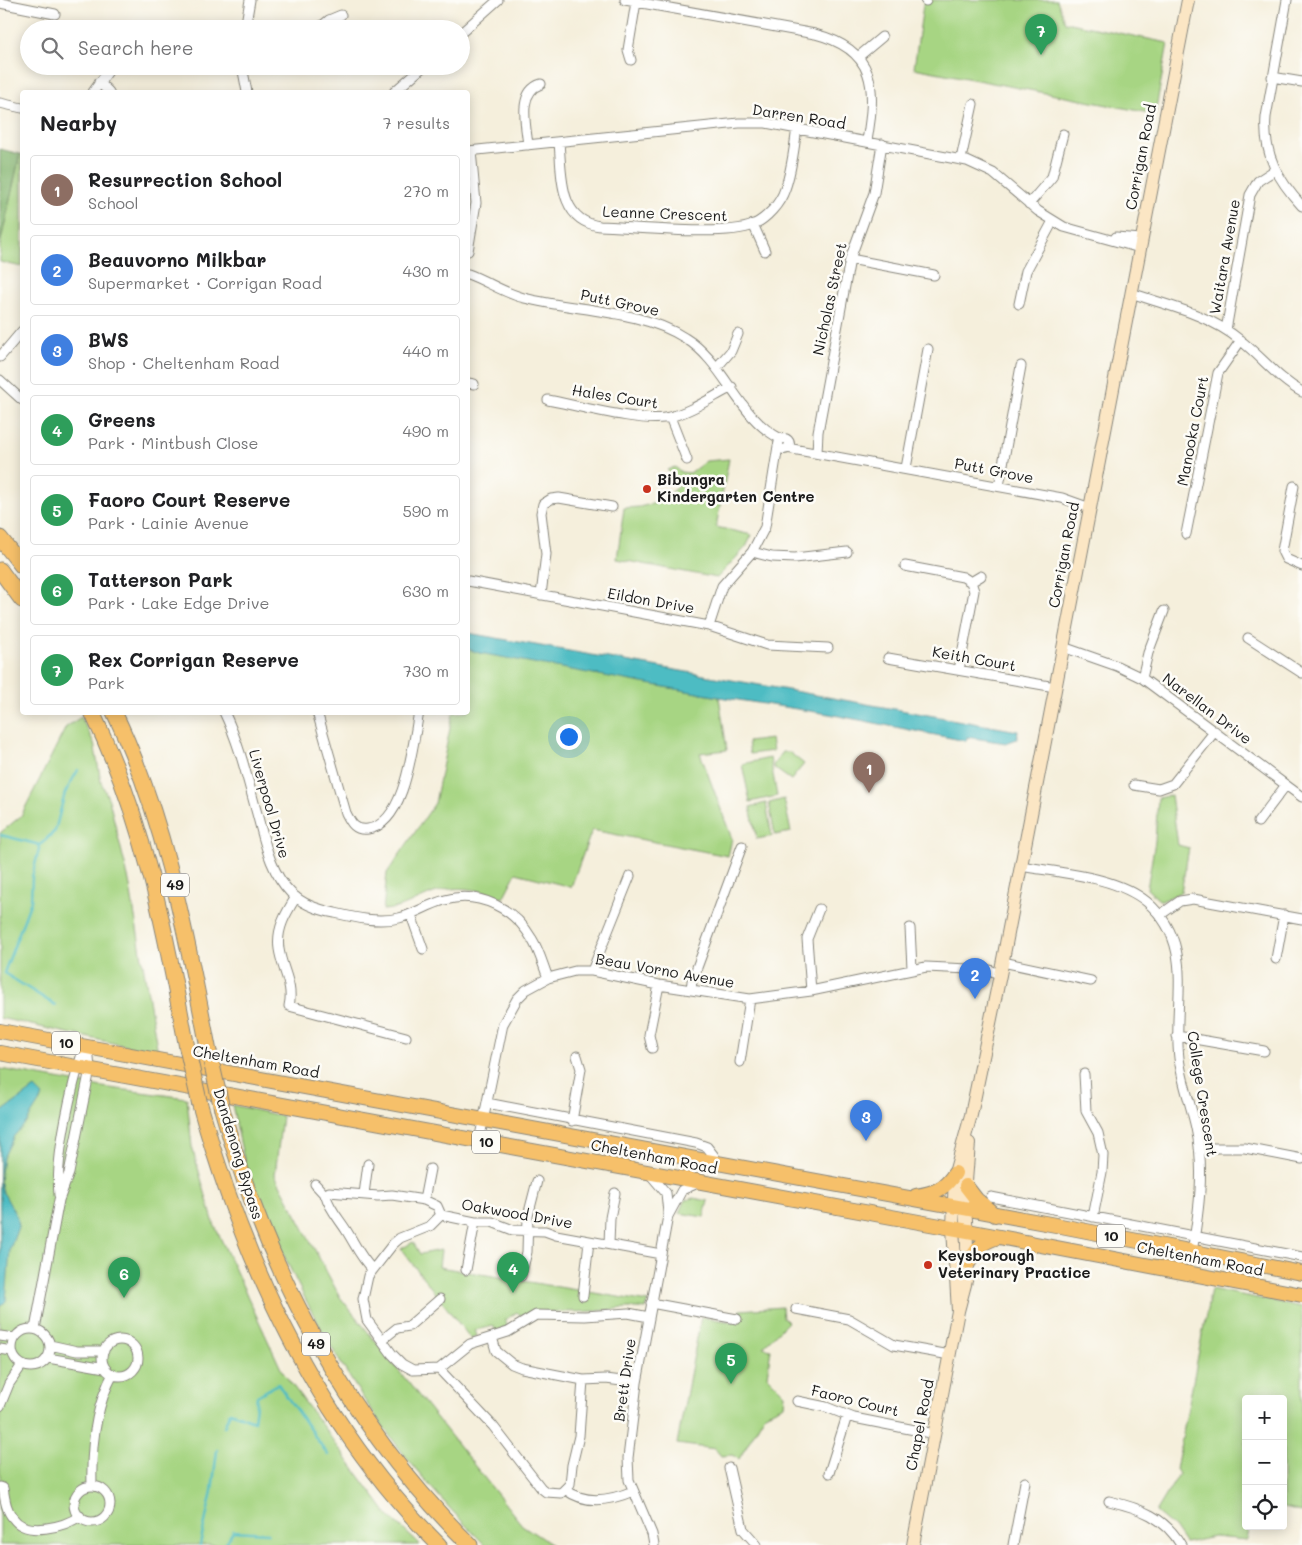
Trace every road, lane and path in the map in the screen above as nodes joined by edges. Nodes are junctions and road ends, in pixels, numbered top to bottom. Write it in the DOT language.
graph roads {
  1 [pos="250,0"];
  2 [pos="498,0"];
  3 [pos="626,0"];
  4 [pos="1187,0"];
  5 [pos="1286,0"];
  6 [pos="636,2"];
  7 [pos="0,3"];
  8 [pos="54,14"];
  9 [pos="341,16"];
  10 [pos="247,20"];
  11 [pos="329,20"];
  12 [pos="470,25"];
  13 [pos="882,36"];
  14 [pos="858,57"];
  15 [pos="631,60"];
  16 [pos="105,75"];
  17 [pos="244,75"];
  18 [pos="414,75"];
  19 [pos="1272,77"];
  20 [pos="99,82"];
  21 [pos="1302,82"];
  22 [pos="541,84"];
  23 [pos="94,90"];
  24 [pos="107,90"];
  25 [pos="247,90"];
  26 [pos="396,90"];
  27 [pos="0,103"];
  28 [pos="973,104"];
  29 [pos="20,108"];
  30 [pos="797,128"];
  31 [pos="1063,134"];
  32 [pos="867,141"];
  33 [pos="559,142"];
  34 [pos="882,144"];
  35 [pos="528,145"];
  36 [pos="470,151"];
  37 [pos="961,159"];
  38 [pos="1274,170"];
  39 [pos="1300,201"];
  40 [pos="1029,204"];
  41 [pos="1053,221"];
  42 [pos="753,224"];
  43 [pos="470,239"];
  44 [pos="1140,244"];
  45 [pos="765,250"];
  46 [pos="850,259"];
  47 [pos="470,270"];
  48 [pos="470,275"];
  49 [pos="934,275"];
  50 [pos="484,280"];
  51 [pos="1130,298"];
  52 [pos="1019,304"];
  53 [pos="1226,330"];
  54 [pos="20,333"];
  55 [pos="738,334"];
  56 [pos="1241,340"];
  57 [pos="928,349"];
  58 [pos="0,358"];
  59 [pos="718,366"];
  60 [pos="1021,366"];
  61 [pos="0,380"];
  62 [pos="732,387"];
  63 [pos="1302,392"];
  64 [pos="20,398"];
  65 [pos="548,400"];
  66 [pos="670,417"];
  67 [pos="783,445"];
  68 [pos="810,451"];
  69 [pos="687,460"];
  70 [pos="906,468"];
  71 [pos="999,486"];
  72 [pos="1294,486"];
  73 [pos="1090,504"];
  74 [pos="612,507"];
  75 [pos="1186,534"];
  76 [pos="0,538"];
  77 [pos="752,552"];
  78 [pos="847,552"];
  79 [pos="20,563"];
  80 [pos="905,566"];
  81 [pos="1302,566"];
  82 [pos="0,570"];
  83 [pos="981,576"];
  84 [pos="470,581"];
  85 [pos="971,582"];
  86 [pos="542,595"];
  87 [pos="20,597"];
  88 [pos="1164,611"];
  89 [pos="710,626"];
  90 [pos="1248,638"];
  91 [pos="828,648"];
  92 [pos="1062,651"];
  93 [pos="888,658"];
  94 [pos="960,670"];
  95 [pos="1302,673"];
  96 [pos="1138,676"];
  97 [pos="1055,686"];
  98 [pos="93,715"];
  99 [pos="225,715"];
  100 [pos="318,715"];
  101 [pos="418,715"];
  102 [pos="117,719"];
  103 [pos="1215,731"];
  104 [pos="1286,785"];
  105 [pos="1134,786"];
  106 [pos="1302,797"];
  107 [pos="1258,822"];
  108 [pos="742,846"];
  109 [pos="1021,866"];
  110 [pos="630,876"];
  111 [pos="296,898"];
  112 [pos="819,909"];
  113 [pos="411,915"];
  114 [pos="1284,915"];
  115 [pos="1160,916"];
  116 [pos="1302,919"];
  117 [pos="910,928"];
  118 [pos="423,949"];
  119 [pos="1276,959"];
  120 [pos="1003,962"];
  121 [pos="912,968"];
  122 [pos="592,971"];
  123 [pos="1000,975"];
  124 [pos="548,978"];
  125 [pos="1091,981"];
  126 [pos="659,985"];
  127 [pos="691,990"];
  128 [pos="811,991"];
  129 [pos="750,999"];
  130 [pos="0,1031"];
  131 [pos="1177,1036"];
  132 [pos="406,1037"];
  133 [pos="86,1047"];
  134 [pos="652,1048"];
  135 [pos="1264,1051"];
  136 [pos="0,1053"];
  137 [pos="577,1056"];
  138 [pos="740,1062"];
  139 [pos="84,1068"];
  140 [pos="1084,1074"];
  141 [pos="487,1103"];
  142 [pos="972,1116"];
  143 [pos="484,1119"];
  144 [pos="572,1121"];
  145 [pos="480,1141"];
  146 [pos="1198,1148"];
  147 [pos="1302,1158"];
  148 [pos="714,1163"];
  149 [pos="368,1164"];
  150 [pos="430,1169"];
  151 [pos="649,1173"];
  152 [pos="955,1173"];
  153 [pos="536,1181"];
  154 [pos="700,1183"];
  155 [pos="315,1184"];
  156 [pos="966,1186"];
  157 [pos="615,1193"];
  158 [pos="364,1194"];
  159 [pos="326,1196"];
  160 [pos="991,1197"];
  161 [pos="906,1198"];
  162 [pos="424,1200"];
  163 [pos="952,1206"];
  164 [pos="967,1210"];
  165 [pos="441,1215"];
  166 [pos="668,1216"];
  167 [pos="996,1216"];
  168 [pos="1094,1217"];
  169 [pos="475,1222"];
  170 [pos="953,1228"];
  171 [pos="528,1231"];
  172 [pos="968,1231"];
  173 [pos="999,1237"];
  174 [pos="1195,1237"];
  175 [pos="589,1241"];
  176 [pos="609,1244"];
  177 [pos="1192,1252"];
  178 [pos="661,1254"];
  179 [pos="1302,1257"];
  180 [pos="969,1262"];
  181 [pos="372,1269"];
  182 [pos="466,1270"];
  183 [pos="1302,1273"];
  184 [pos="521,1276"];
  185 [pos="1302,1295"];
  186 [pos="584,1296"];
  187 [pos="440,1299"];
  188 [pos="652,1304"];
  189 [pos="796,1309"];
  190 [pos="958,1311"];
  191 [pos="649,1317"];
  192 [pos="737,1319"];
  193 [pos="35,1329"];
  194 [pos="0,1336"];
  195 [pos="492,1337"];
  196 [pos="14,1338"];
  197 [pos="382,1340"];
  198 [pos="50,1345"];
  199 [pos="0,1349"];
  200 [pos="12,1351"];
  201 [pos="104,1351"];
  202 [pos="950,1355"];
  203 [pos="48,1358"];
  204 [pos="22,1365"];
  205 [pos="105,1368"];
  206 [pos="439,1369"];
  207 [pos="113,1374"];
  208 [pos="583,1380"];
  209 [pos="637,1383"];
  210 [pos="797,1401"];
  211 [pos="0,1406"];
  212 [pos="848,1416"];
  213 [pos="935,1434"];
  214 [pos="729,1468"];
  215 [pos="828,1473"];
  216 [pos="1025,1482"];
  217 [pos="92,1485"];
  218 [pos="0,1487"];
  219 [pos="566,1490"];
  220 [pos="633,1491"];
  221 [pos="1109,1501"];
  222 [pos="80,1516"];
  223 [pos="754,1544"];
  224 [pos="439,1545"];
  225 [pos="470,1545"];
  226 [pos="654,1545"];
  227 [pos="913,1545"];
  228 [pos="1013,1545"];
  229 [pos="1181,1545"];
  1 -- 10 [label="street"];
  2 -- 12 [label="street"];
  3 -- 6 [label="street"];
  4 -- 44 [label="main road, Corrigan Road"];
  5 -- 19 [label="street"];
  6 -- 14 [label="street"];
  6 -- 15 [label="street"];
  7 -- 8 [label="street"];
  9 -- 11 [label="street"];
  13 -- 14 [label="street"];
  14 -- 32 [label="street"];
  16 -- 20 [label="street"];
  17 -- 25 [label="street"];
  18 -- 26 [label="street"];
  19 -- 21 [label="street"];
  19 -- 38 [label="street"];
  20 -- 23 [label="street"];
  20 -- 24 [label="street"];
  22 -- 35 [label="street"];
  27 -- 29 [label="street"];
  28 -- 37 [label="street"];
  30 -- 32 [label="street, Darren Road"];
  30 -- 33 [label="street, Darren Road"];
  30 -- 42 [label="street, Leanne Crescent"];
  31 -- 40 [label="street"];
  32 -- 34 [label="street, Darren Road"];
  33 -- 35 [label="street, Darren Road"];
  33 -- 42 [label="street, Leanne Crescent"];
  34 -- 37 [label="street, Darren Road"];
  34 -- 46 [label="street, Nicholas Street"];
  35 -- 36 [label="street, Darren Road"];
  36 -- 43 [label="street"];
  37 -- 40 [label="street, Darren Road"];
  38 -- 39 [label="street"];
  38 -- 53 [label="street, Waitara Avenue"];
  40 -- 41 [label="street, Darren Road"];
  41 -- 44 [label="street, Darren Road"];
  41 -- 52 [label="street"];
  42 -- 45 [label="street"];
  44 -- 51 [label="main road, Corrigan Road"];
  46 -- 49 [label="street"];
  46 -- 68 [label="street, Nicholas Street"];
  47 -- 50 [label="street, Putt Grove"];
  48 -- 50 [label="street, Putt Grove"];
  50 -- 59 [label="street, Putt Grove"];
  51 -- 53 [label="street"];
  51 -- 73 [label="main road, Corrigan Road"];
  53 -- 56 [label="street"];
  54 -- 58 [label="street"];
  55 -- 59 [label="street"];
  56 -- 63 [label="street"];
  56 -- 75 [label="street, Manooka Court"];
  57 -- 70 [label="street"];
  59 -- 62 [label="street, Putt Grove"];
  60 -- 71 [label="street"];
  61 -- 64 [label="street"];
  62 -- 66 [label="street, Hales Court"];
  62 -- 67 [label="street, Putt Grove"];
  65 -- 66 [label="street, Hales Court"];
  66 -- 69 [label="street"];
  67 -- 68 [label="street, Putt Grove"];
  67 -- 77 [label="street"];
  68 -- 70 [label="street, Putt Grove"];
  70 -- 71 [label="street, Putt Grove"];
  71 -- 73 [label="street, Putt Grove"];
  72 -- 81 [label="street"];
  73 -- 92 [label="main road, Corrigan Road"];
  74 -- 86 [label="street"];
  76 -- 79 [label="highway"];
  77 -- 78 [label="street"];
  77 -- 89 [label="street"];
  80 -- 85 [label="street"];
  82 -- 87 [label="highway"];
  83 -- 85 [label="street"];
  84 -- 86 [label="street, Eildon Drive"];
  85 -- 94 [label="street"];
  86 -- 89 [label="street, Eildon Drive"];
  88 -- 96 [label="street"];
  89 -- 91 [label="street, Eildon Drive"];
  90 -- 95 [label="street"];
  92 -- 96 [label="street, Narellan Drive"];
  92 -- 97 [label="main road, Corrigan Road"];
  93 -- 94 [label="street, Keith Court"];
  94 -- 97 [label="street, Keith Court"];
  96 -- 103 [label="street, Narellan Drive"];
  97 -- 109 [label="main road, Corrigan Road"];
  98 -- 224 [label="highway, Dandenong Bypass / 49, bridge"];
  99 -- 111 [label="street, Liverpool Drive"];
  100 -- 101 [label="street"];
  102 -- 225 [label="highway, Dandenong Bypass / 49, bridge"];
  103 -- 104 [label="street, Narellan Drive"];
  103 -- 105 [label="street"];
  104 -- 106 [label="street, Narellan Drive"];
  104 -- 107 [label="street"];
  108 -- 127 [label="street"];
  109 -- 115 [label="street, College Crescent"];
  109 -- 120 [label="main road, Corrigan Road"];
  110 -- 122 [label="street"];
  111 -- 113 [label="street, Liverpool Drive"];
  111 -- 132 [label="street"];
  112 -- 128 [label="street"];
  113 -- 118 [label="street"];
  113 -- 124 [label="street, Liverpool Drive"];
  114 -- 115 [label="street"];
  114 -- 116 [label="street"];
  114 -- 119 [label="street"];
  115 -- 131 [label="street, College Crescent"];
  117 -- 121 [label="street"];
  120 -- 123 [label="main road, Corrigan Road"];
  120 -- 125 [label="street"];
  121 -- 123 [label="street, Beau Vorno Avenue"];
  121 -- 128 [label="street, Beau Vorno Avenue"];
  122 -- 124 [label="street, Beau Vorno Avenue"];
  122 -- 126 [label="street, Beau Vorno Avenue"];
  123 -- 142 [label="main road, Corrigan Road"];
  124 -- 141 [label="street, Beau Vorno Avenue"];
  126 -- 127 [label="street, Beau Vorno Avenue"];
  126 -- 134 [label="street"];
  127 -- 129 [label="street, Beau Vorno Avenue"];
  128 -- 129 [label="street, Beau Vorno Avenue"];
  129 -- 138 [label="street"];
  130 -- 133 [label="main road, Cheltenham Road / 10"];
  131 -- 135 [label="street"];
  131 -- 146 [label="street, College Crescent"];
  133 -- 139 [label="street"];
  133 -- 143 [label="main road, Cheltenham Road / 10"];
  136 -- 139 [label="main road, Cheltenham Road / 10"];
  137 -- 144 [label="street"];
  139 -- 145 [label="main road, Cheltenham Road / 10"];
  139 -- 193 [label="street"];
  140 -- 168 [label="street"];
  141 -- 143 [label="street, Beau Vorno Avenue"];
  141 -- 144 [label="street, Cheltenham Road"];
  142 -- 152 [label="main road, Corrigan Road"];
  142 -- 156 [label="main road, Corrigan Road"];
  143 -- 145 [label="street, Beau Vorno Avenue"];
  143 -- 148 [label="main road, Cheltenham Road / 10"];
  144 -- 148 [label="street, Cheltenham Road"];
  145 -- 151 [label="main road, Cheltenham Road / 10"];
  146 -- 147 [label="street"];
  146 -- 174 [label="street, College Crescent"];
  148 -- 161 [label="main road, Cheltenham Road / 10"];
  149 -- 158 [label="street"];
  150 -- 162 [label="street"];
  151 -- 154 [label="main road, Cheltenham Road / 10"];
  151 -- 166 [label="street, Brett Drive"];
  152 -- 161 [label="main road"];
  152 -- 163 [label="main road, Corrigan Road"];
  153 -- 171 [label="street"];
  154 -- 166 [label="street, Brett Drive"];
  154 -- 170 [label="main road, Cheltenham Road / 10"];
  155 -- 159 [label="street"];
  156 -- 164 [label="main road, Corrigan Road"];
  156 -- 167 [label="main road"];
  157 -- 176 [label="street"];
  158 -- 159 [label="street"];
  158 -- 162 [label="street"];
  159 -- 181 [label="street"];
  160 -- 168 [label="street, Cheltenham Road"];
  161 -- 163 [label="main road, Cheltenham Road / 10"];
  162 -- 165 [label="street"];
  163 -- 164 [label="main road, Cheltenham Road / 10"];
  163 -- 170 [label="main road, Chapel Road"];
  164 -- 167 [label="main road, Cheltenham Road / 10"];
  164 -- 172 [label="main road, Corrigan Road"];
  165 -- 169 [label="street, Oakwood Drive"];
  165 -- 181 [label="street, Oakwood Drive"];
  166 -- 178 [label="street, Brett Drive"];
  167 -- 177 [label="main road, Cheltenham Road / 10"];
  168 -- 174 [label="street, Cheltenham Road"];
  169 -- 171 [label="street, Oakwood Drive"];
  169 -- 182 [label="street"];
  170 -- 172 [label="main road, Cheltenham Road / 10"];
  170 -- 190 [label="main road, Chapel Road"];
  171 -- 175 [label="street, Oakwood Drive"];
  171 -- 184 [label="street"];
  172 -- 173 [label="main road, Cheltenham Road / 10"];
  172 -- 180 [label="main road, Chapel Road"];
  173 -- 180 [label="main road"];
  173 -- 185 [label="main road, Cheltenham Road / 10"];
  174 -- 177 [label="street, College Crescent"];
  174 -- 179 [label="street, Cheltenham Road"];
  175 -- 176 [label="street, Oakwood Drive"];
  175 -- 186 [label="street"];
  176 -- 178 [label="street, Oakwood Drive"];
  177 -- 183 [label="main road, Cheltenham Road / 10"];
  178 -- 188 [label="street, Brett Drive"];
  180 -- 190 [label="main road, Chapel Road"];
  181 -- 197 [label="street, Oakwood Drive"];
  187 -- 197 [label="street"];
  188 -- 191 [label="street, Brett Drive"];
  188 -- 192 [label="street"];
  189 -- 202 [label="street"];
  190 -- 202 [label="main road, Chapel Road"];
  191 -- 195 [label="street"];
  191 -- 209 [label="street, Brett Drive"];
  193 -- 196 [label="street"];
  193 -- 198 [label="street"];
  194 -- 196 [label="street"];
  195 -- 206 [label="street"];
  195 -- 208 [label="street"];
  196 -- 200 [label="street"];
  197 -- 206 [label="street, Oakwood Drive"];
  198 -- 201 [label="street"];
  198 -- 203 [label="street"];
  199 -- 200 [label="street"];
  200 -- 204 [label="street"];
  201 -- 205 [label="street"];
  201 -- 207 [label="street"];
  202 -- 213 [label="main road, Chapel Road"];
  203 -- 204 [label="street"];
  203 -- 205 [label="street"];
  204 -- 211 [label="street"];
  205 -- 207 [label="street"];
  206 -- 219 [label="street"];
  207 -- 217 [label="street"];
  208 -- 209 [label="street"];
  208 -- 219 [label="street"];
  209 -- 220 [label="street, Brett Drive"];
  210 -- 212 [label="street, Faoro Court"];
  212 -- 213 [label="street, Faoro Court"];
  212 -- 215 [label="street"];
  213 -- 227 [label="main road, Chapel Road"];
  214 -- 223 [label="street"];
  216 -- 228 [label="street"];
  217 -- 222 [label="street"];
  217 -- 222 [label="street"];
  218 -- 222 [label="street"];
  219 -- 220 [label="street"];
  220 -- 226 [label="street, Brett Drive"];
  221 -- 229 [label="street"];
}
